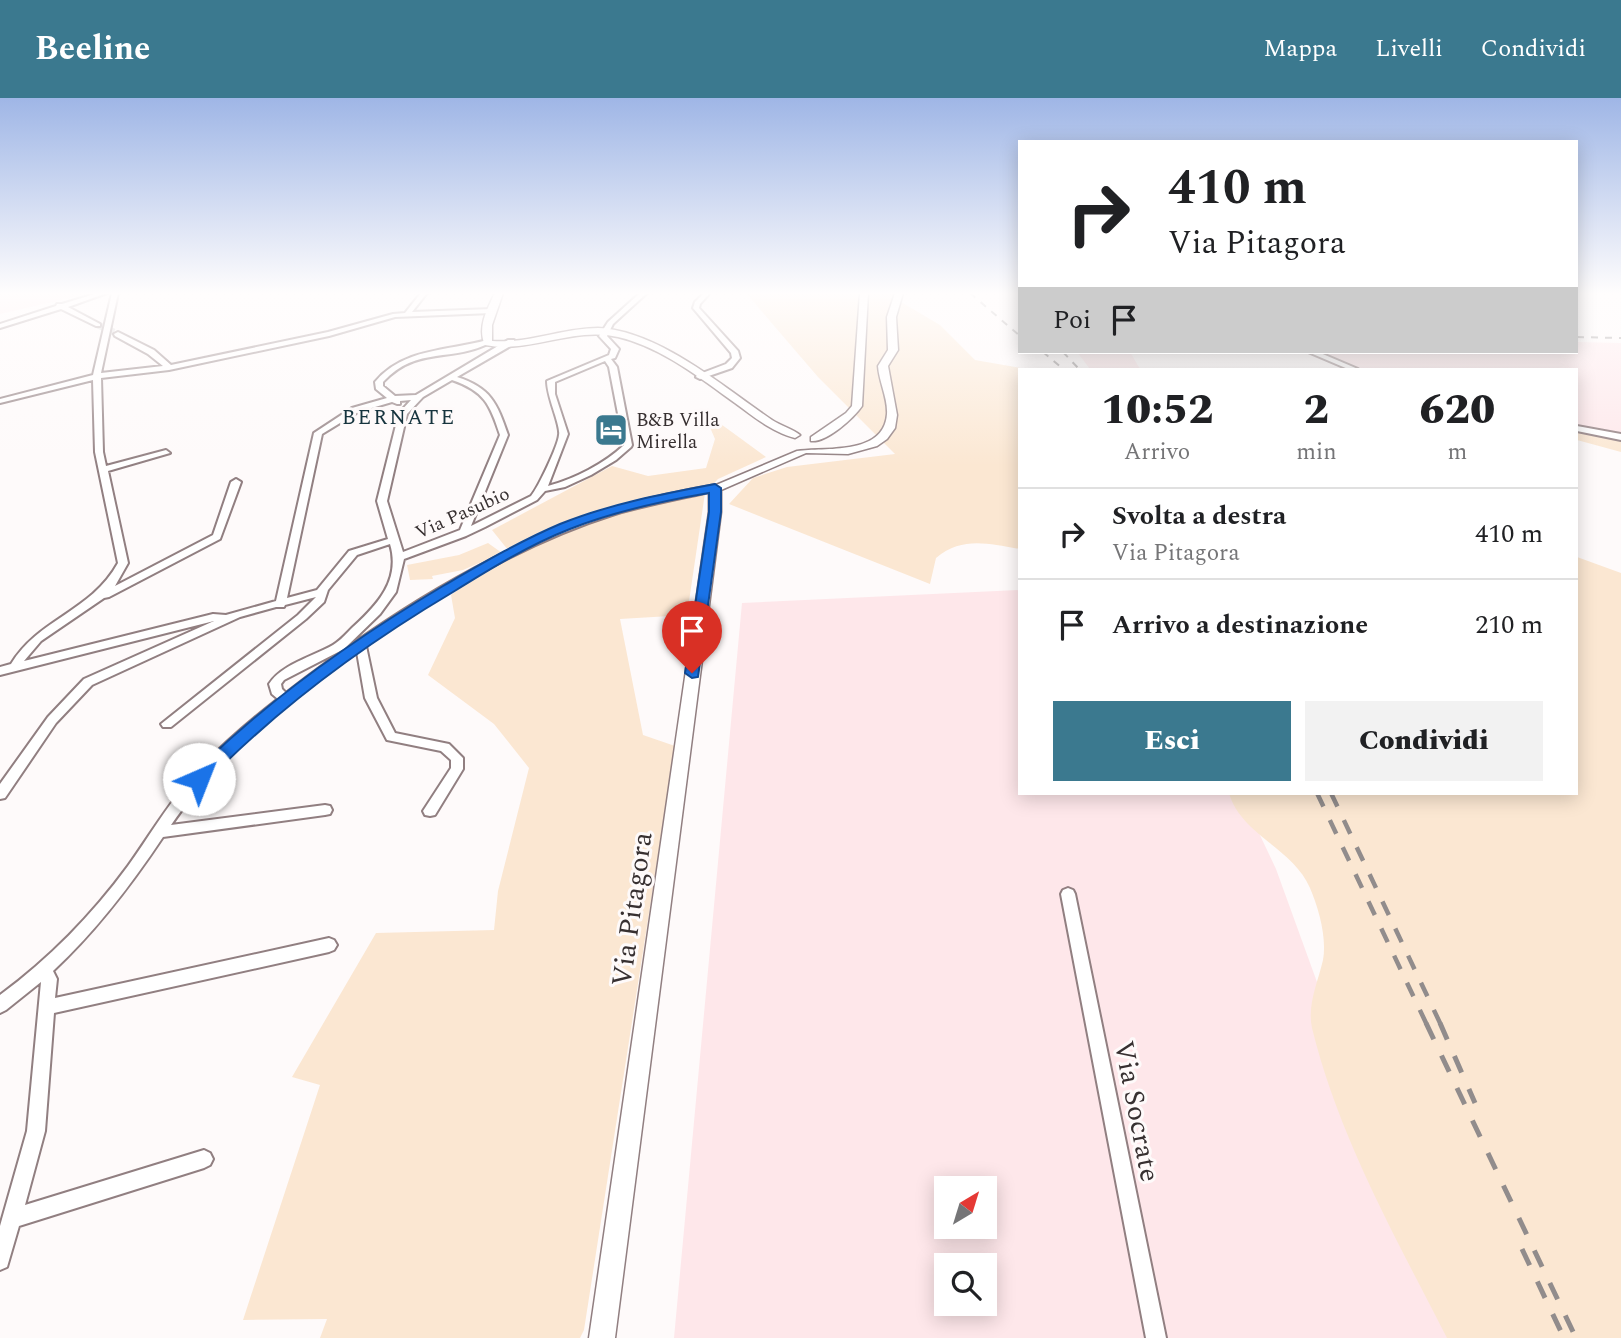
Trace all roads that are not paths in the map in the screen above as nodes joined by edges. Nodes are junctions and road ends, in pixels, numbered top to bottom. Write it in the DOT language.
graph roads {
  1 [pos="102,351"];
  2 [pos="149,351"];
  3 [pos="250,351"];
  4 [pos="435,351"];
  5 [pos="484,351"];
  6 [pos="613,351"];
  7 [pos="660,351"];
  8 [pos="734,351"];
  9 [pos="860,351"];
  10 [pos="894,351"];
  11 [pos="1317,354"];
  12 [pos="607,358"];
  13 [pos="169,368"];
  14 [pos="1352,368"];
  15 [pos="97,376"];
  16 [pos="451,377"];
  17 [pos="699,377"];
  18 [pos="421,396"];
  19 [pos="392,399"];
  20 [pos="0,401"];
  21 [pos="403,413"];
  22 [pos="775,427"];
  23 [pos="1578,429"];
  24 [pos="1621,437"];
  25 [pos="782,443"];
  26 [pos="808,443"];
  27 [pos="166,453"];
  28 [pos="760,468"];
  29 [pos="102,470"];
  30 [pos="236,482"];
  31 [pos="542,489"];
  32 [pos="714,496"];
  33 [pos="469,518"];
  34 [pos="482,525"];
  35 [pos="463,534"];
  36 [pos="394,540"];
  37 [pos="399,557"];
  38 [pos="139,578"];
  39 [pos="116,579"];
  40 [pos="323,590"];
  41 [pos="95,600"];
  42 [pos="280,605"];
  43 [pos="228,619"];
  44 [pos="359,645"];
  45 [pos="16,665"];
  46 [pos="0,671"];
  47 [pos="286,699"];
  48 [pos="167,724"];
  49 [pos="0,794"];
  50 [pos="325,810"];
  51 [pos="430,811"];
  52 [pos="160,832"];
  53 [pos="1068,894"];
  54 [pos="328,945"];
  55 [pos="45,970"];
  56 [pos="0,1005"];
  57 [pos="47,1007"];
  58 [pos="204,1159"];
  59 [pos="11,1219"];
  60 [pos="0,1260"];
  61 [pos="602,1338"];
  62 [pos="1156,1338"];
  1 -- 15 [label="street"];
  2 -- 13 [label="street"];
  3 -- 13 [label="street"];
  4 -- 19 [label="street"];
  5 -- 16 [label="street"];
  6 -- 12 [label="street"];
  7 -- 17 [label="street"];
  8 -- 17 [label="street"];
  9 -- 26 [label="street"];
  10 -- 26 [label="street"];
  11 -- 14 [label="street"];
  12 -- 31 [label="street, Via Pasubio"];
  12 -- 31 [label="street"];
  13 -- 15 [label="street"];
  15 -- 20 [label="street"];
  15 -- 29 [label="street"];
  16 -- 18 [label="street"];
  16 -- 33 [label="street"];
  17 -- 22 [label="street"];
  18 -- 19 [label="street"];
  18 -- 21 [label="street"];
  19 -- 21 [label="street"];
  19 -- 42 [label="street"];
  21 -- 36 [label="street"];
  22 -- 25 [label="street"];
  22 -- 26 [label="street"];
  23 -- 24 [label="street"];
  25 -- 26 [label="street"];
  25 -- 26 [label="street"];
  25 -- 28 [label="street"];
  26 -- 28 [label="street"];
  27 -- 29 [label="street"];
  28 -- 32 [label="street"];
  29 -- 39 [label="street"];
  30 -- 38 [label="street"];
  31 -- 34 [label="street, Via Pasubio"];
  32 -- 44 [label="street"];
  32 -- 61 [label="street, Via Pitagora"];
  33 -- 34 [label="street"];
  33 -- 35 [label="street"];
  34 -- 35 [label="street, Via Pasubio"];
  35 -- 37 [label="street, Via Pasubio"];
  36 -- 37 [label="street"];
  36 -- 40 [label="street"];
  37 -- 47 [label="street"];
  38 -- 39 [label="street"];
  38 -- 41 [label="street"];
  39 -- 41 [label="street"];
  40 -- 42 [label="street"];
  40 -- 48 [label="street"];
  41 -- 45 [label="street"];
  42 -- 43 [label="street"];
  43 -- 45 [label="street"];
  43 -- 49 [label="street"];
  44 -- 47 [label="street"];
  44 -- 51 [label="street"];
  45 -- 46 [label="street"];
  47 -- 52 [label="street"];
  50 -- 52 [label="street"];
  52 -- 55 [label="street"];
  53 -- 62 [label="street, Via Socrate"];
  54 -- 57 [label="street"];
  55 -- 56 [label="street"];
  55 -- 57 [label="street"];
  57 -- 59 [label="street"];
  58 -- 59 [label="street"];
  59 -- 60 [label="street"];
}
